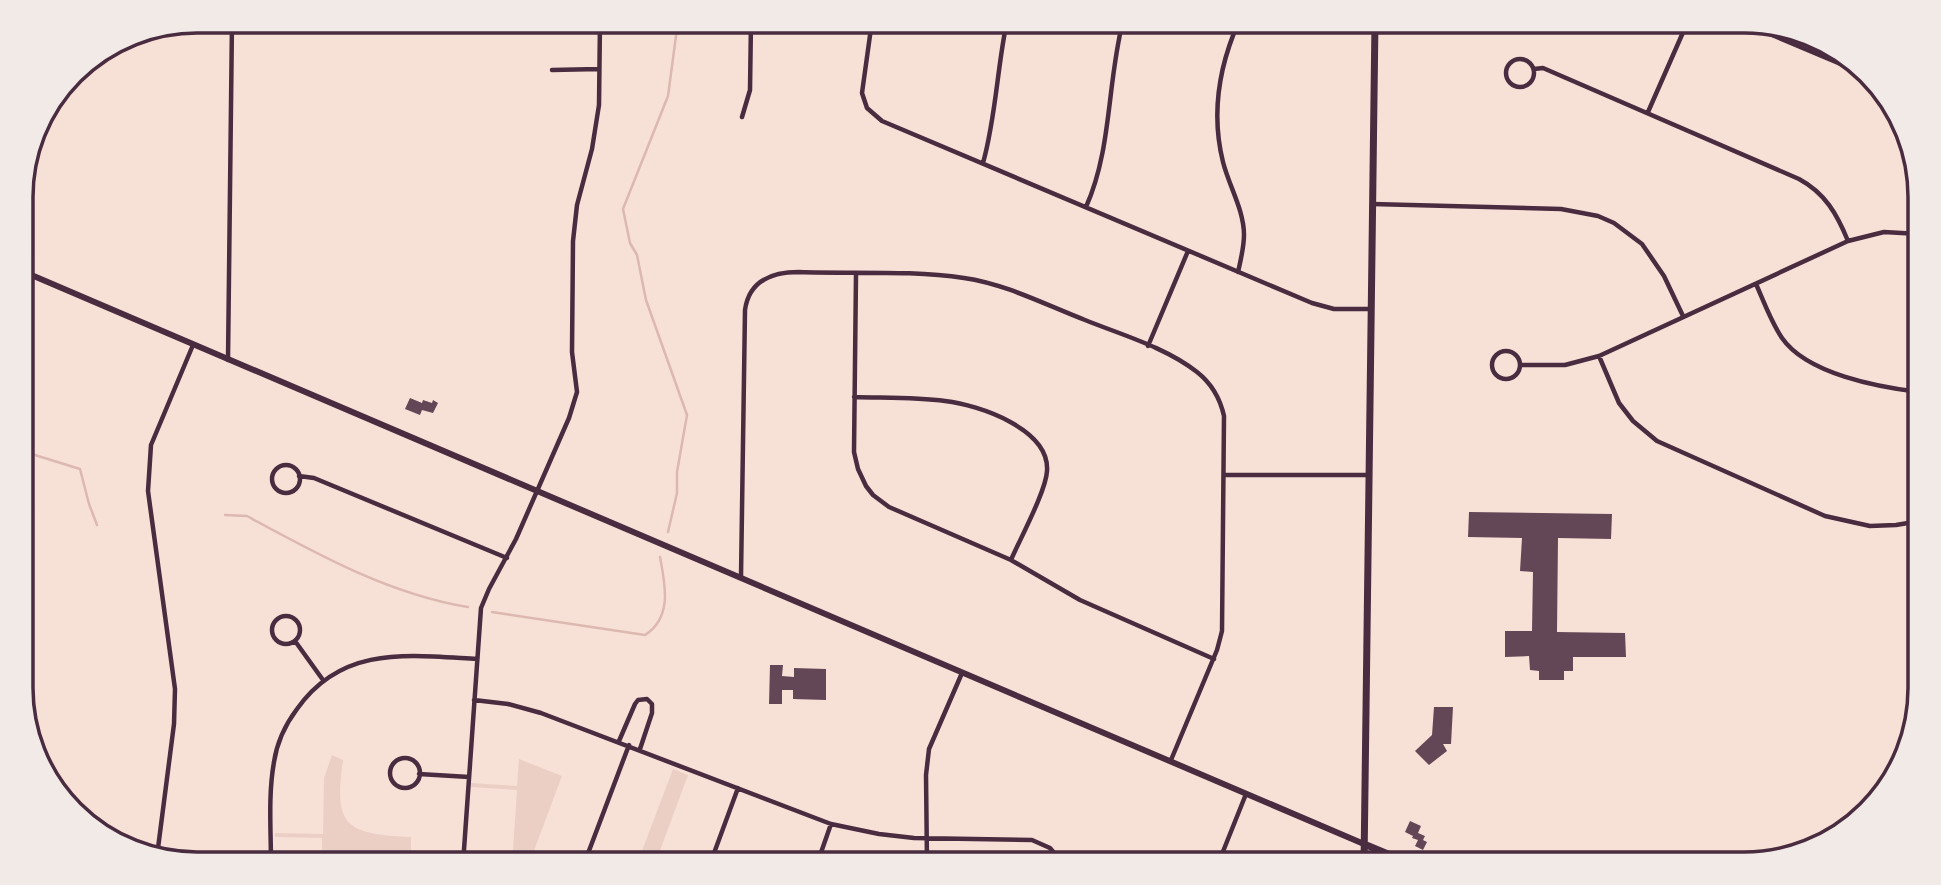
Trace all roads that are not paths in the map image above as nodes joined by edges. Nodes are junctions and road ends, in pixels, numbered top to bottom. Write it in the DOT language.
graph roads {
  1 [pos="1005,33"];
  2 [pos="1120,33"];
  3 [pos="1234,33"];
  4 [pos="1375,33"];
  5 [pos="1683,33"];
  6 [pos="232,34"];
  7 [pos="600,34"];
  8 [pos="751,34"];
  9 [pos="870,34"];
  10 [pos="1774,36"];
  11 [pos="1837,63"];
  12 [pos="599,69"];
  13 [pos="1534,69"];
  14 [pos="552,70"];
  15 [pos="1648,112"];
  16 [pos="742,117"];
  17 [pos="983,163"];
  18 [pos="1372,204"];
  19 [pos="1086,207"];
  20 [pos="1908,233"];
  21 [pos="1849,241"];
  22 [pos="1188,251"];
  23 [pos="1238,272"];
  24 [pos="856,274"];
  25 [pos="34,276"];
  26 [pos="1756,284"];
  27 [pos="1371,309"];
  28 [pos="1683,316"];
  29 [pos="193,345"];
  30 [pos="1148,346"];
  31 [pos="1599,356"];
  32 [pos="228,360"];
  33 [pos="1521,365"];
  34 [pos="1908,390"];
  35 [pos="854,397"];
  36 [pos="1224,475"];
  37 [pos="1369,475"];
  38 [pos="299,476"];
  39 [pos="537,491"];
  40 [pos="1908,523"];
  41 [pos="507,558"];
  42 [pos="1011,560"];
  43 [pos="741,577"];
  44 [pos="295,642"];
  45 [pos="477,659"];
  46 [pos="1214,659"];
  47 [pos="963,672"];
  48 [pos="323,680"];
  49 [pos="474,700"];
  50 [pos="619,741"];
  51 [pos="629,745"];
  52 [pos="640,749"];
  53 [pos="1171,760"];
  54 [pos="419,774"];
  55 [pos="469,777"];
  56 [pos="738,788"];
  57 [pos="1247,793"];
  58 [pos="831,824"];
  59 [pos="927,838"];
  60 [pos="1364,844"];
  61 [pos="158,847"];
  62 [pos="1053,851"];
  63 [pos="1223,851"];
  64 [pos="1364,851"];
  65 [pos="1381,851"];
  66 [pos="271,852"];
  67 [pos="464,852"];
  68 [pos="589,852"];
  69 [pos="714,852"];
  70 [pos="821,852"];
  71 [pos="927,852"];
  1 -- 17 [label="street"];
  2 -- 19 [label="street"];
  3 -- 23 [label="street"];
  4 -- 18 [label="main road"];
  5 -- 15 [label="street"];
  6 -- 32 [label="street"];
  7 -- 12 [label="street"];
  8 -- 16 [label="street"];
  9 -- 17 [label="street"];
  10 -- 11 [label="street"];
  12 -- 14 [label="street"];
  12 -- 39 [label="street"];
  13 -- 13 [label="street"];
  13 -- 15 [label="street"];
  15 -- 21 [label="street"];
  17 -- 19 [label="street"];
  18 -- 27 [label="main road"];
  18 -- 28 [label="street"];
  19 -- 22 [label="street"];
  20 -- 21 [label="street"];
  21 -- 26 [label="street"];
  22 -- 23 [label="street"];
  22 -- 30 [label="street"];
  23 -- 27 [label="street"];
  24 -- 30 [label="street"];
  24 -- 35 [label="street"];
  24 -- 43 [label="street"];
  25 -- 29 [label="street"];
  26 -- 28 [label="street"];
  26 -- 34 [label="street"];
  27 -- 37 [label="main road"];
  28 -- 31 [label="street"];
  29 -- 32 [label="street"];
  29 -- 61 [label="street"];
  30 -- 36 [label="street"];
  31 -- 33 [label="street"];
  31 -- 40 [label="street"];
  32 -- 39 [label="street"];
  33 -- 33 [label="street"];
  35 -- 42 [label="street"];
  35 -- 42 [label="street"];
  36 -- 37 [label="street"];
  36 -- 46 [label="street"];
  37 -- 60 [label="main road"];
  38 -- 38 [label="street"];
  38 -- 41 [label="street"];
  39 -- 41 [label="street"];
  39 -- 43 [label="street"];
  41 -- 45 [label="street"];
  42 -- 46 [label="street"];
  43 -- 47 [label="street"];
  44 -- 44 [label="street"];
  44 -- 48 [label="street"];
  45 -- 48 [label="street"];
  45 -- 49 [label="street"];
  46 -- 53 [label="street"];
  47 -- 53 [label="street"];
  47 -- 59 [label="street"];
  48 -- 66 [label="street"];
  49 -- 50 [label="street"];
  49 -- 55 [label="street"];
  50 -- 51 [label="street"];
  50 -- 52 [label="street"];
  51 -- 52 [label="street"];
  51 -- 68 [label="street"];
  52 -- 56 [label="street"];
  53 -- 57 [label="street"];
  54 -- 54 [label="street"];
  54 -- 55 [label="street"];
  55 -- 67 [label="street"];
  56 -- 58 [label="street"];
  56 -- 69 [label="street"];
  57 -- 60 [label="street"];
  57 -- 63 [label="street"];
  58 -- 59 [label="street"];
  58 -- 70 [label="street"];
  59 -- 62 [label="street"];
  59 -- 71 [label="street"];
  60 -- 64 [label="main road"];
  60 -- 65 [label="main road"];
}
